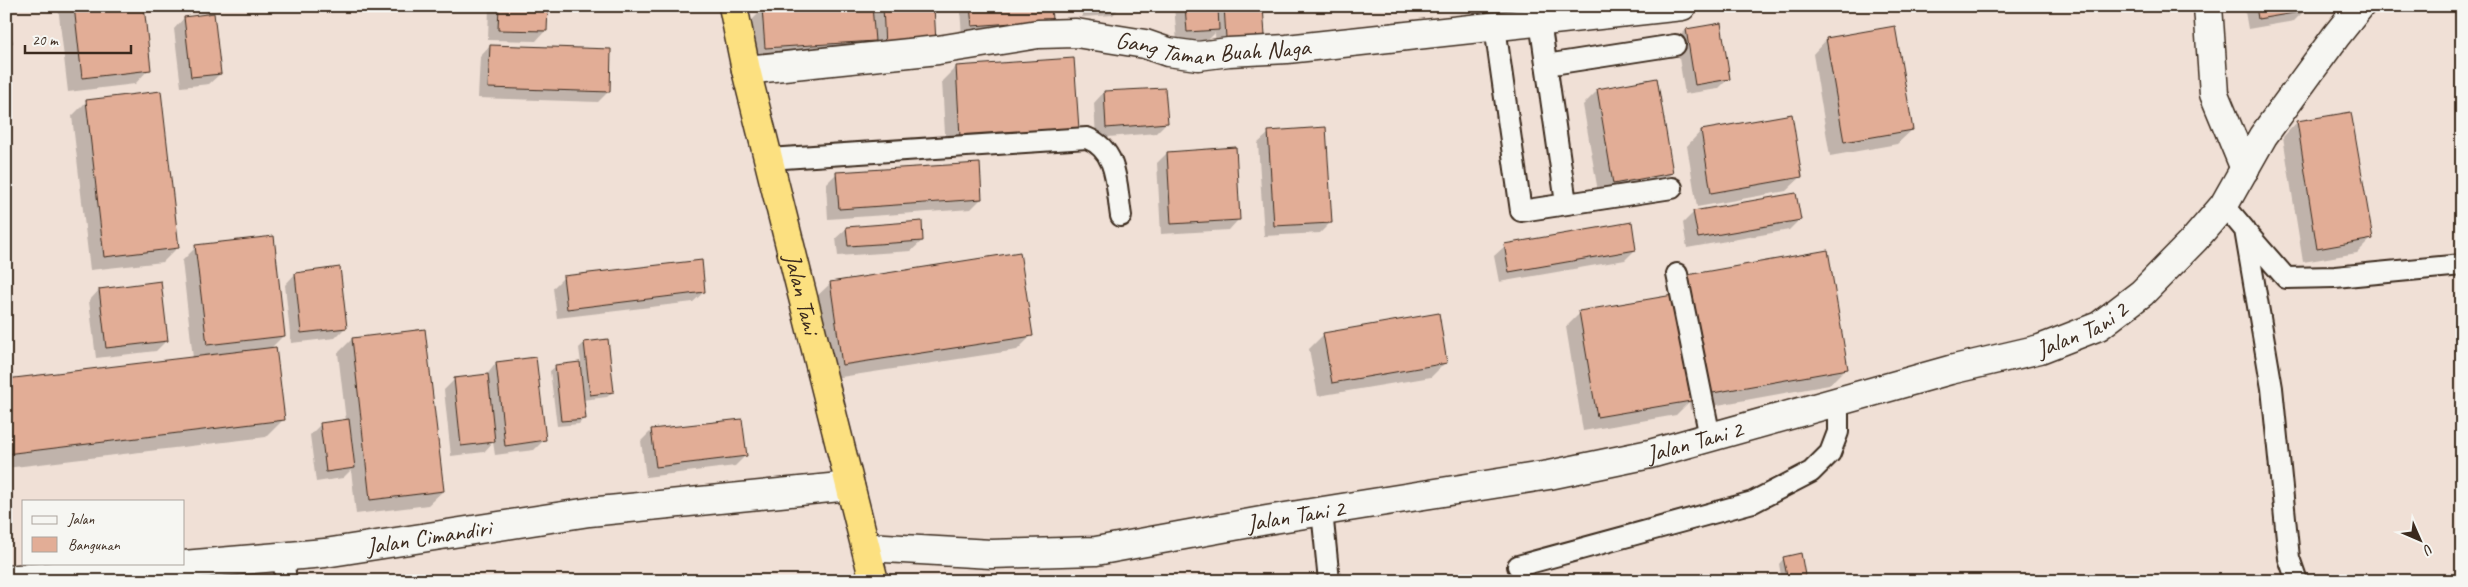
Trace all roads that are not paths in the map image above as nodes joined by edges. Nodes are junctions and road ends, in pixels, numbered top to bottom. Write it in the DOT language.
graph roads {
  1 [pos="733,6"];
  2 [pos="1682,6"];
  3 [pos="2208,6"];
  4 [pos="2360,6"];
  5 [pos="1540,21"];
  6 [pos="1495,27"];
  7 [pos="1675,45"];
  8 [pos="1546,65"];
  9 [pos="746,70"];
  10 [pos="768,159"];
  11 [pos="2245,169"];
  12 [pos="1672,188"];
  13 [pos="1566,204"];
  14 [pos="2224,205"];
  15 [pos="1121,216"];
  16 [pos="2245,230"];
  17 [pos="2462,265"];
  18 [pos="1677,274"];
  19 [pos="1838,402"];
  20 [pos="1710,437"];
  21 [pos="850,486"];
  22 [pos="1322,511"];
  23 [pos="867,547"];
  24 [pos="1518,566"];
  25 [pos="284,569"];
  26 [pos="6,580"];
  27 [pos="874,581"];
  28 [pos="1329,581"];
  29 [pos="2297,581"];
  1 -- 9 [label="highway, Jalan Tani"];
  2 -- 5 [label="street, Gang Taman Buah Naga"];
  3 -- 11 [label="street"];
  4 -- 11 [label="street, Jalan Tani 2"];
  5 -- 6 [label="street, Gang Taman Buah Naga"];
  5 -- 8 [label="lane"];
  6 -- 9 [label="street, Gang Taman Buah Naga"];
  6 -- 13 [label="lane"];
  7 -- 8 [label="lane"];
  8 -- 13 [label="lane"];
  9 -- 10 [label="highway, Jalan Tani"];
  10 -- 15 [label="lane"];
  10 -- 21 [label="highway, Jalan Tani"];
  11 -- 14 [label="street, Jalan Tani 2"];
  12 -- 13 [label="lane"];
  14 -- 16 [label="lane"];
  14 -- 19 [label="street, Jalan Tani 2"];
  16 -- 17 [label="lane"];
  16 -- 29 [label="lane"];
  18 -- 20 [label="lane"];
  19 -- 20 [label="street, Jalan Tani 2"];
  19 -- 24 [label="lane"];
  20 -- 22 [label="street, Jalan Tani 2"];
  21 -- 23 [label="highway, Jalan Tani"];
  21 -- 25 [label="street, Jalan Cimandiri"];
  22 -- 23 [label="street, Jalan Tani 2"];
  22 -- 28 [label="lane"];
  23 -- 27 [label="highway, Jalan Tani"];
  25 -- 26 [label="street, Jalan Cimandiri"];
}
